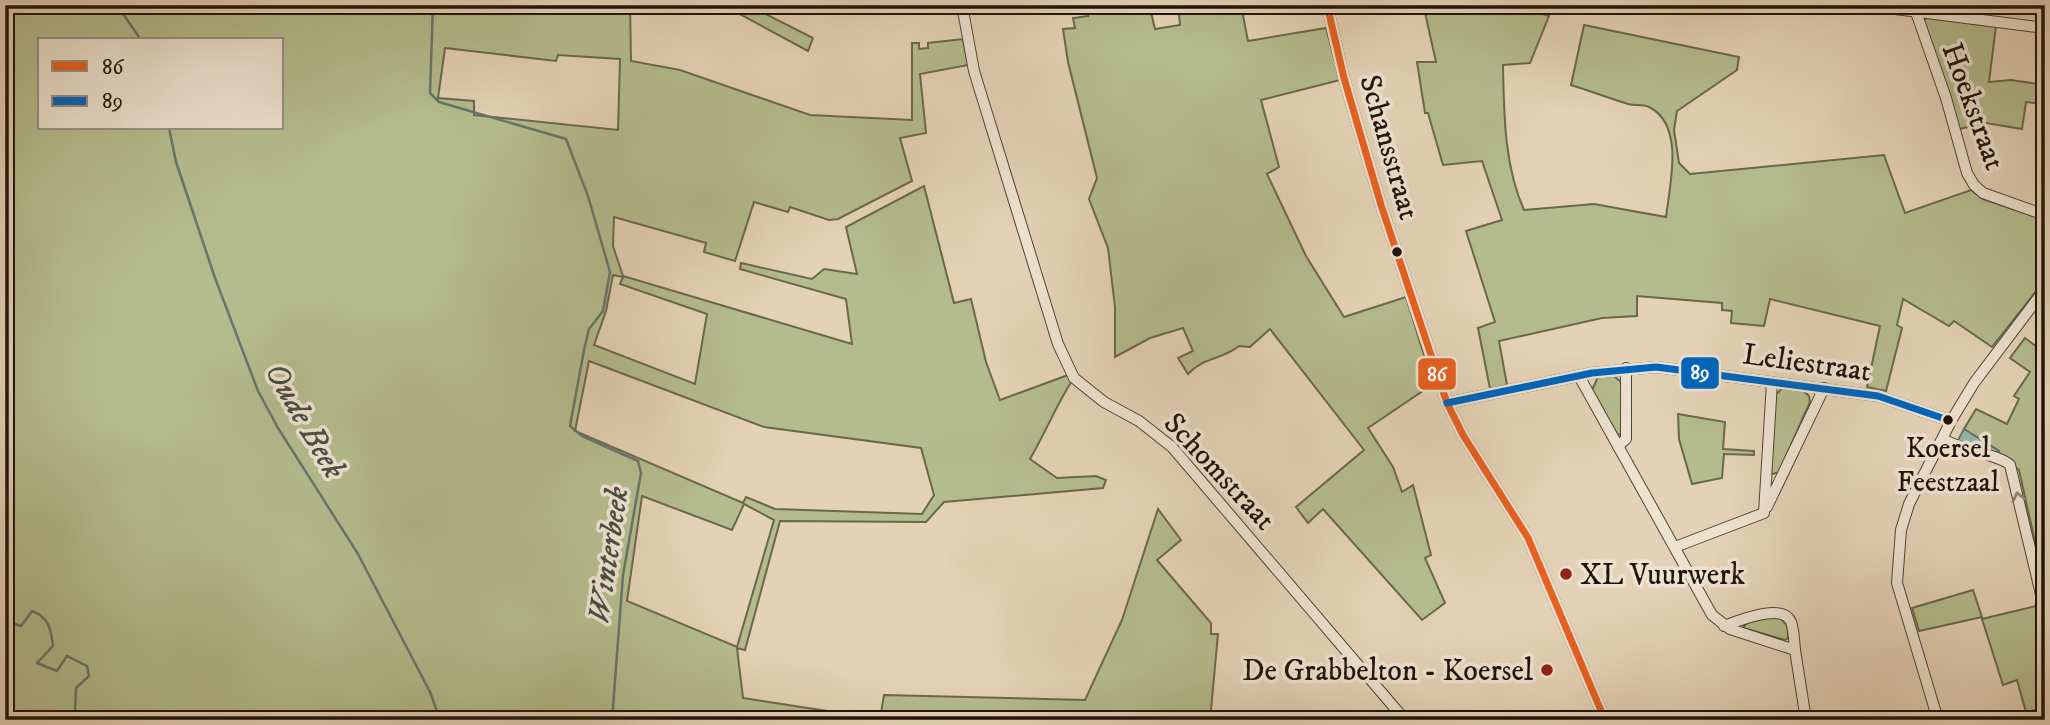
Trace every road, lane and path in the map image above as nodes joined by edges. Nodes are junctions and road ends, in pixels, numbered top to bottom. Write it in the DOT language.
graph roads {
  1 [pos="962,5"];
  2 [pos="1327,5"];
  3 [pos="1864,5"];
  4 [pos="1916,12"];
  5 [pos="2045,28"];
  6 [pos="2045,215"];
  7 [pos="2045,289"];
  8 [pos="1626,368"];
  9 [pos="1579,376"];
  10 [pos="1772,382"];
  11 [pos="1825,388"];
  12 [pos="1447,403"];
  13 [pos="1951,421"];
  14 [pos="1943,439"];
  15 [pos="1618,446"];
  16 [pos="1764,513"];
  17 [pos="1675,547"];
  18 [pos="2045,552"];
  19 [pos="2032,555"];
  20 [pos="2045,611"];
  21 [pos="1724,626"];
  22 [pos="1795,650"];
  23 [pos="1405,720"];
  24 [pos="1605,720"];
  25 [pos="1643,720"];
  26 [pos="1707,720"];
  27 [pos="1807,720"];
  28 [pos="1938,720"];
  1 -- 23 [label="street, Schomstraat"];
  2 -- 12 [label="street, Schansstraat"];
  3 -- 4 [label="street"];
  4 -- 5 [label="street"];
  4 -- 6 [label="street, Hoekstraat"];
  7 -- 13 [label="street"];
  8 -- 9 [label="street, Leliestraat"];
  8 -- 10 [label="street, Leliestraat"];
  8 -- 15 [label="street"];
  9 -- 12 [label="street, Leliestraat"];
  9 -- 15 [label="street"];
  10 -- 11 [label="street, Leliestraat"];
  10 -- 16 [label="street"];
  11 -- 13 [label="street, Leliestraat"];
  11 -- 16 [label="street"];
  12 -- 24 [label="street, Schansstraat"];
  13 -- 14 [label="street"];
  19 -- 14 [label="street, one-way"];
  14 -- 28 [label="street"];
  15 -- 17 [label="street"];
  16 -- 17 [label="street"];
  17 -- 21 [label="street"];
  18 -- 19 [label="street"];
  19 -- 20 [label="street"];
  21 -- 22 [label="street"];
  21 -- 22 [label="street"];
  22 -- 27 [label="street"];
  25 -- 26 [label="street"];
}
